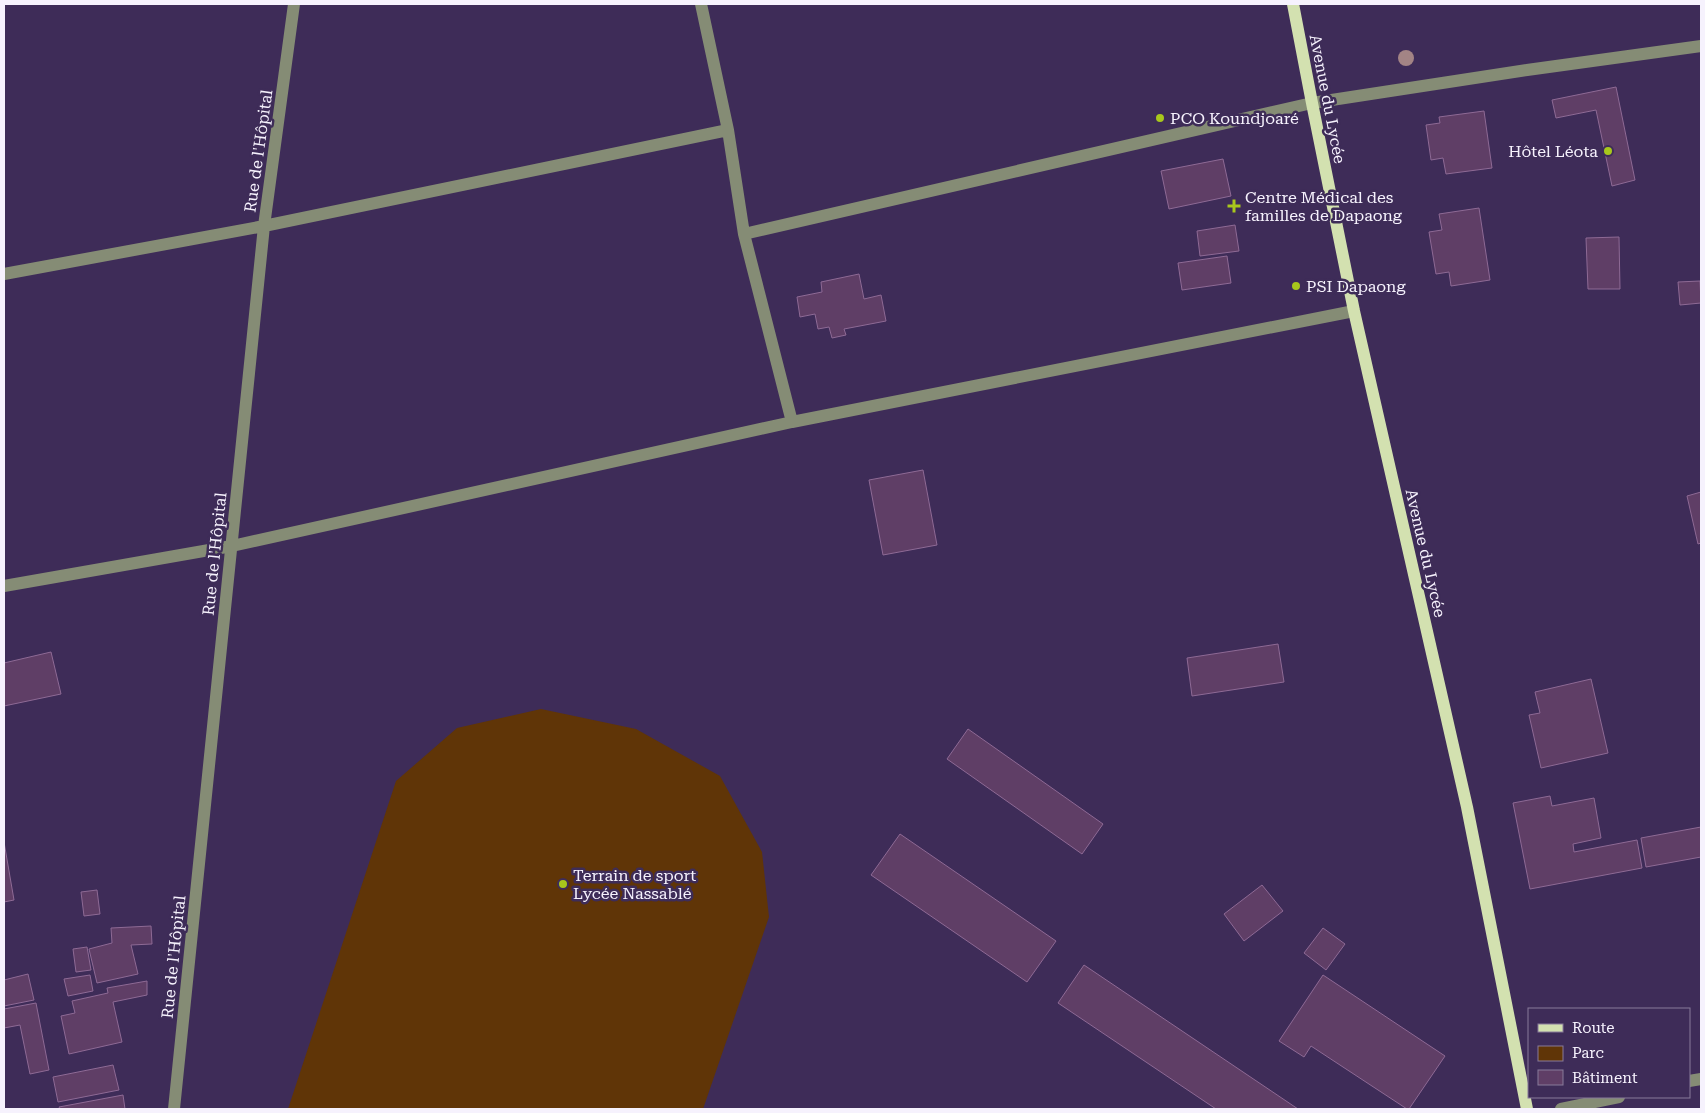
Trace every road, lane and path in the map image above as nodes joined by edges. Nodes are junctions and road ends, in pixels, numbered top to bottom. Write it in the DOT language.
graph roads {
  1 [pos="294,4"];
  2 [pos="701,4"];
  3 [pos="1294,4"];
  4 [pos="1701,46"];
  5 [pos="1312,103"];
  6 [pos="728,130"];
  7 [pos="264,226"];
  8 [pos="744,234"];
  9 [pos="4,274"];
  10 [pos="1354,311"];
  11 [pos="792,422"];
  12 [pos="232,546"];
  13 [pos="4,586"];
  14 [pos="1614,1098"];
  15 [pos="174,1109"];
  16 [pos="1527,1109"];
  17 [pos="1561,1109"];
  1 -- 7 [label="street, Rue de l'Hôpital"];
  2 -- 6 [label="street"];
  3 -- 5 [label="main road, Avenue du Lycée"];
  4 -- 5 [label="street"];
  5 -- 8 [label="street"];
  5 -- 10 [label="main road, Avenue du Lycée"];
  6 -- 7 [label="street"];
  6 -- 8 [label="street"];
  7 -- 9 [label="street"];
  7 -- 12 [label="street, Rue de l'Hôpital"];
  8 -- 11 [label="street"];
  10 -- 11 [label="street"];
  10 -- 16 [label="main road, Avenue du Lycée"];
  11 -- 12 [label="street"];
  12 -- 13 [label="street"];
  12 -- 15 [label="street, Rue de l'Hôpital"];
  14 -- 17 [label="street"];
}
